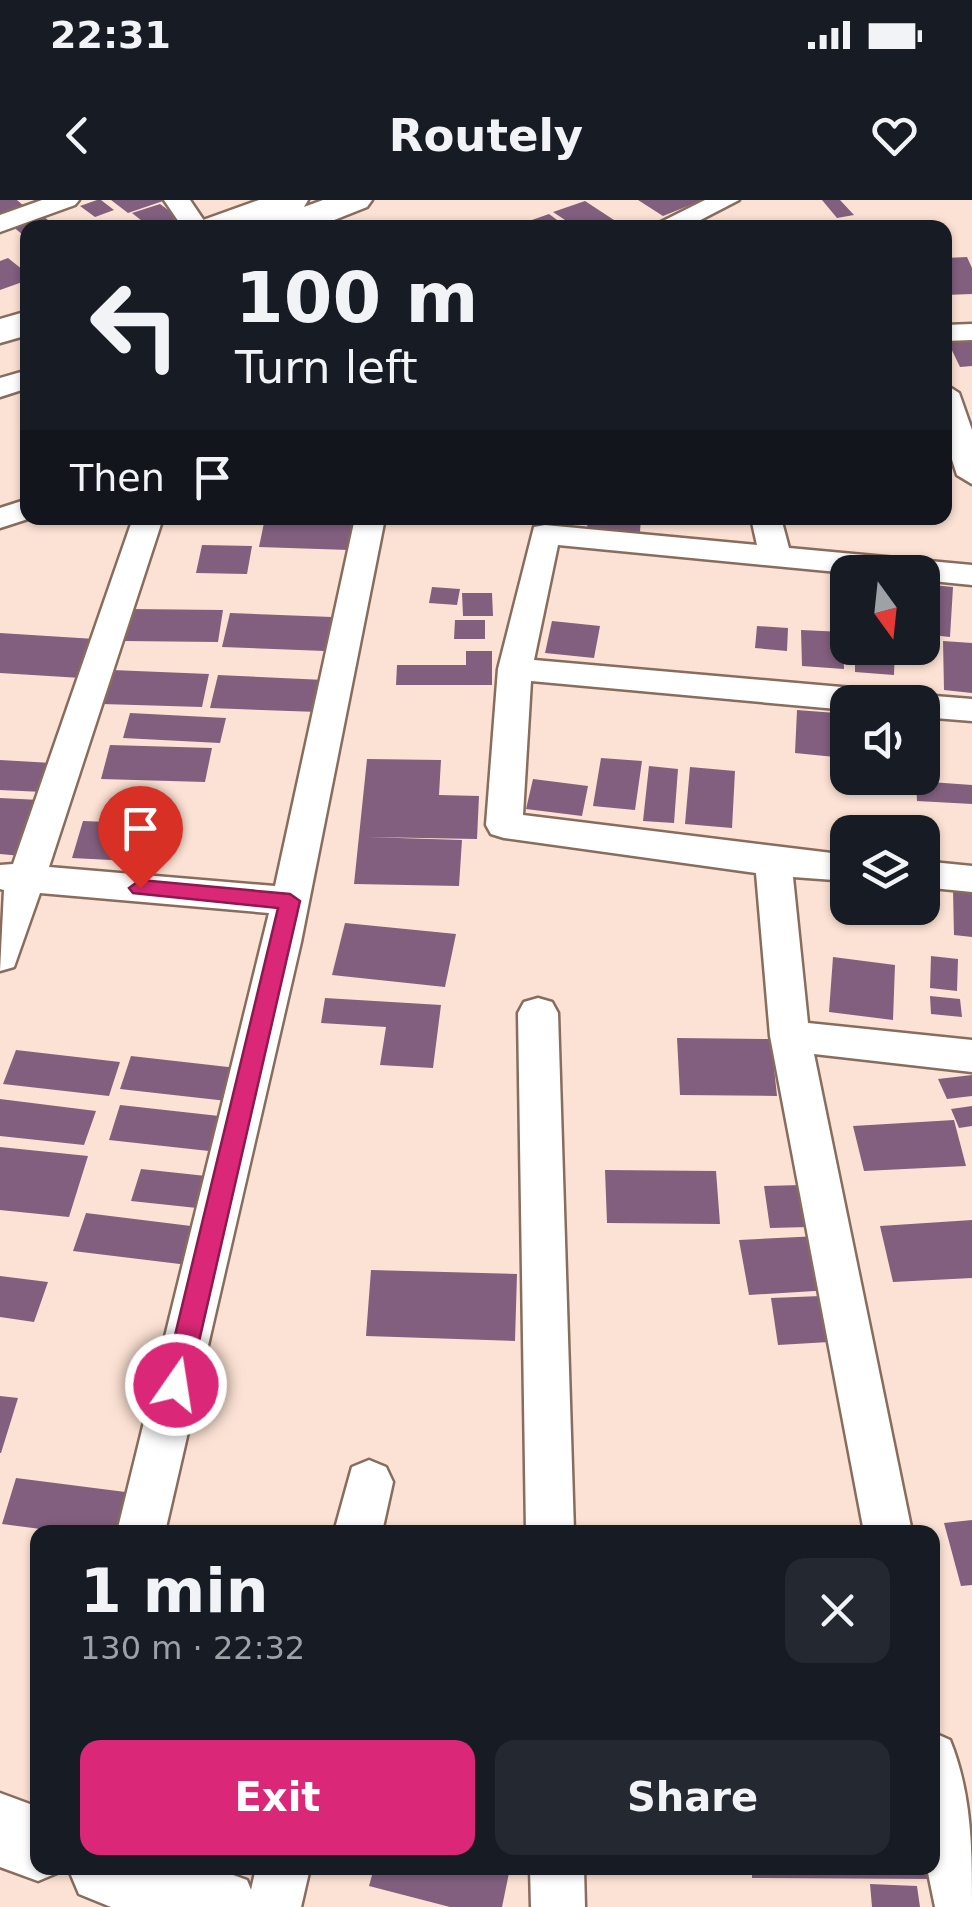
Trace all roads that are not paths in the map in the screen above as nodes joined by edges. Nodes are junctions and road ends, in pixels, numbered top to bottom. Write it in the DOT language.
graph roads {
  1 [pos="66,200"];
  2 [pos="291,200"];
  3 [pos="726,200"];
  4 [pos="351,201"];
  5 [pos="237,220"];
  6 [pos="301,220"];
  7 [pos="680,220"];
  8 [pos="0,224"];
  9 [pos="952,415"];
  10 [pos="972,476"];
  11 [pos="145,525"];
  12 [pos="369,525"];
  13 [pos="767,525"];
  14 [pos="774,557"];
  15 [pos="972,575"];
  16 [pos="515,669"];
  17 [pos="830,697"];
  18 [pos="940,707"];
  19 [pos="972,710"];
  20 [pos="773,862"];
  21 [pos="830,867"];
  22 [pos="940,876"];
  23 [pos="14,877"];
  24 [pos="972,879"];
  25 [pos="290,901"];
  26 [pos="0,957"];
  27 [pos="538,1013"];
  28 [pos="790,1036"];
  29 [pos="972,1056"];
  30 [pos="369,1482"];
  31 [pos="143,1525"];
  32 [pos="360,1525"];
  33 [pos="550,1525"];
  34 [pos="887,1525"];
  35 [pos="940,1798"];
  36 [pos="0,1830"];
  37 [pos="30,1841"];
  38 [pos="125,1875"];
  39 [pos="281,1875"];
  40 [pos="557,1875"];
  41 [pos="220,1907"];
  42 [pos="274,1907"];
  43 [pos="558,1907"];
  44 [pos="962,1907"];
  1 -- 8 [label="street"];
  2 -- 5 [label="main road"];
  3 -- 7 [label="street"];
  4 -- 6 [label="main road"];
  9 -- 10 [label="street"];
  11 -- 23 [label="street"];
  12 -- 25 [label="street"];
  13 -- 14 [label="street"];
  14 -- 15 [label="street"];
  14 -- 16 [label="street"];
  16 -- 17 [label="street"];
  16 -- 20 [label="street"];
  18 -- 19 [label="street"];
  20 -- 21 [label="street"];
  20 -- 28 [label="street"];
  22 -- 24 [label="street"];
  23 -- 25 [label="street"];
  23 -- 26 [label="street"];
  25 -- 31 [label="street"];
  27 -- 33 [label="street"];
  28 -- 29 [label="street"];
  28 -- 34 [label="street"];
  30 -- 32 [label="street"];
  35 -- 44 [label="street"];
  36 -- 37 [label="main road"];
  38 -- 41 [label="main road"];
  39 -- 42 [label="street"];
  40 -- 43 [label="street"];
}
